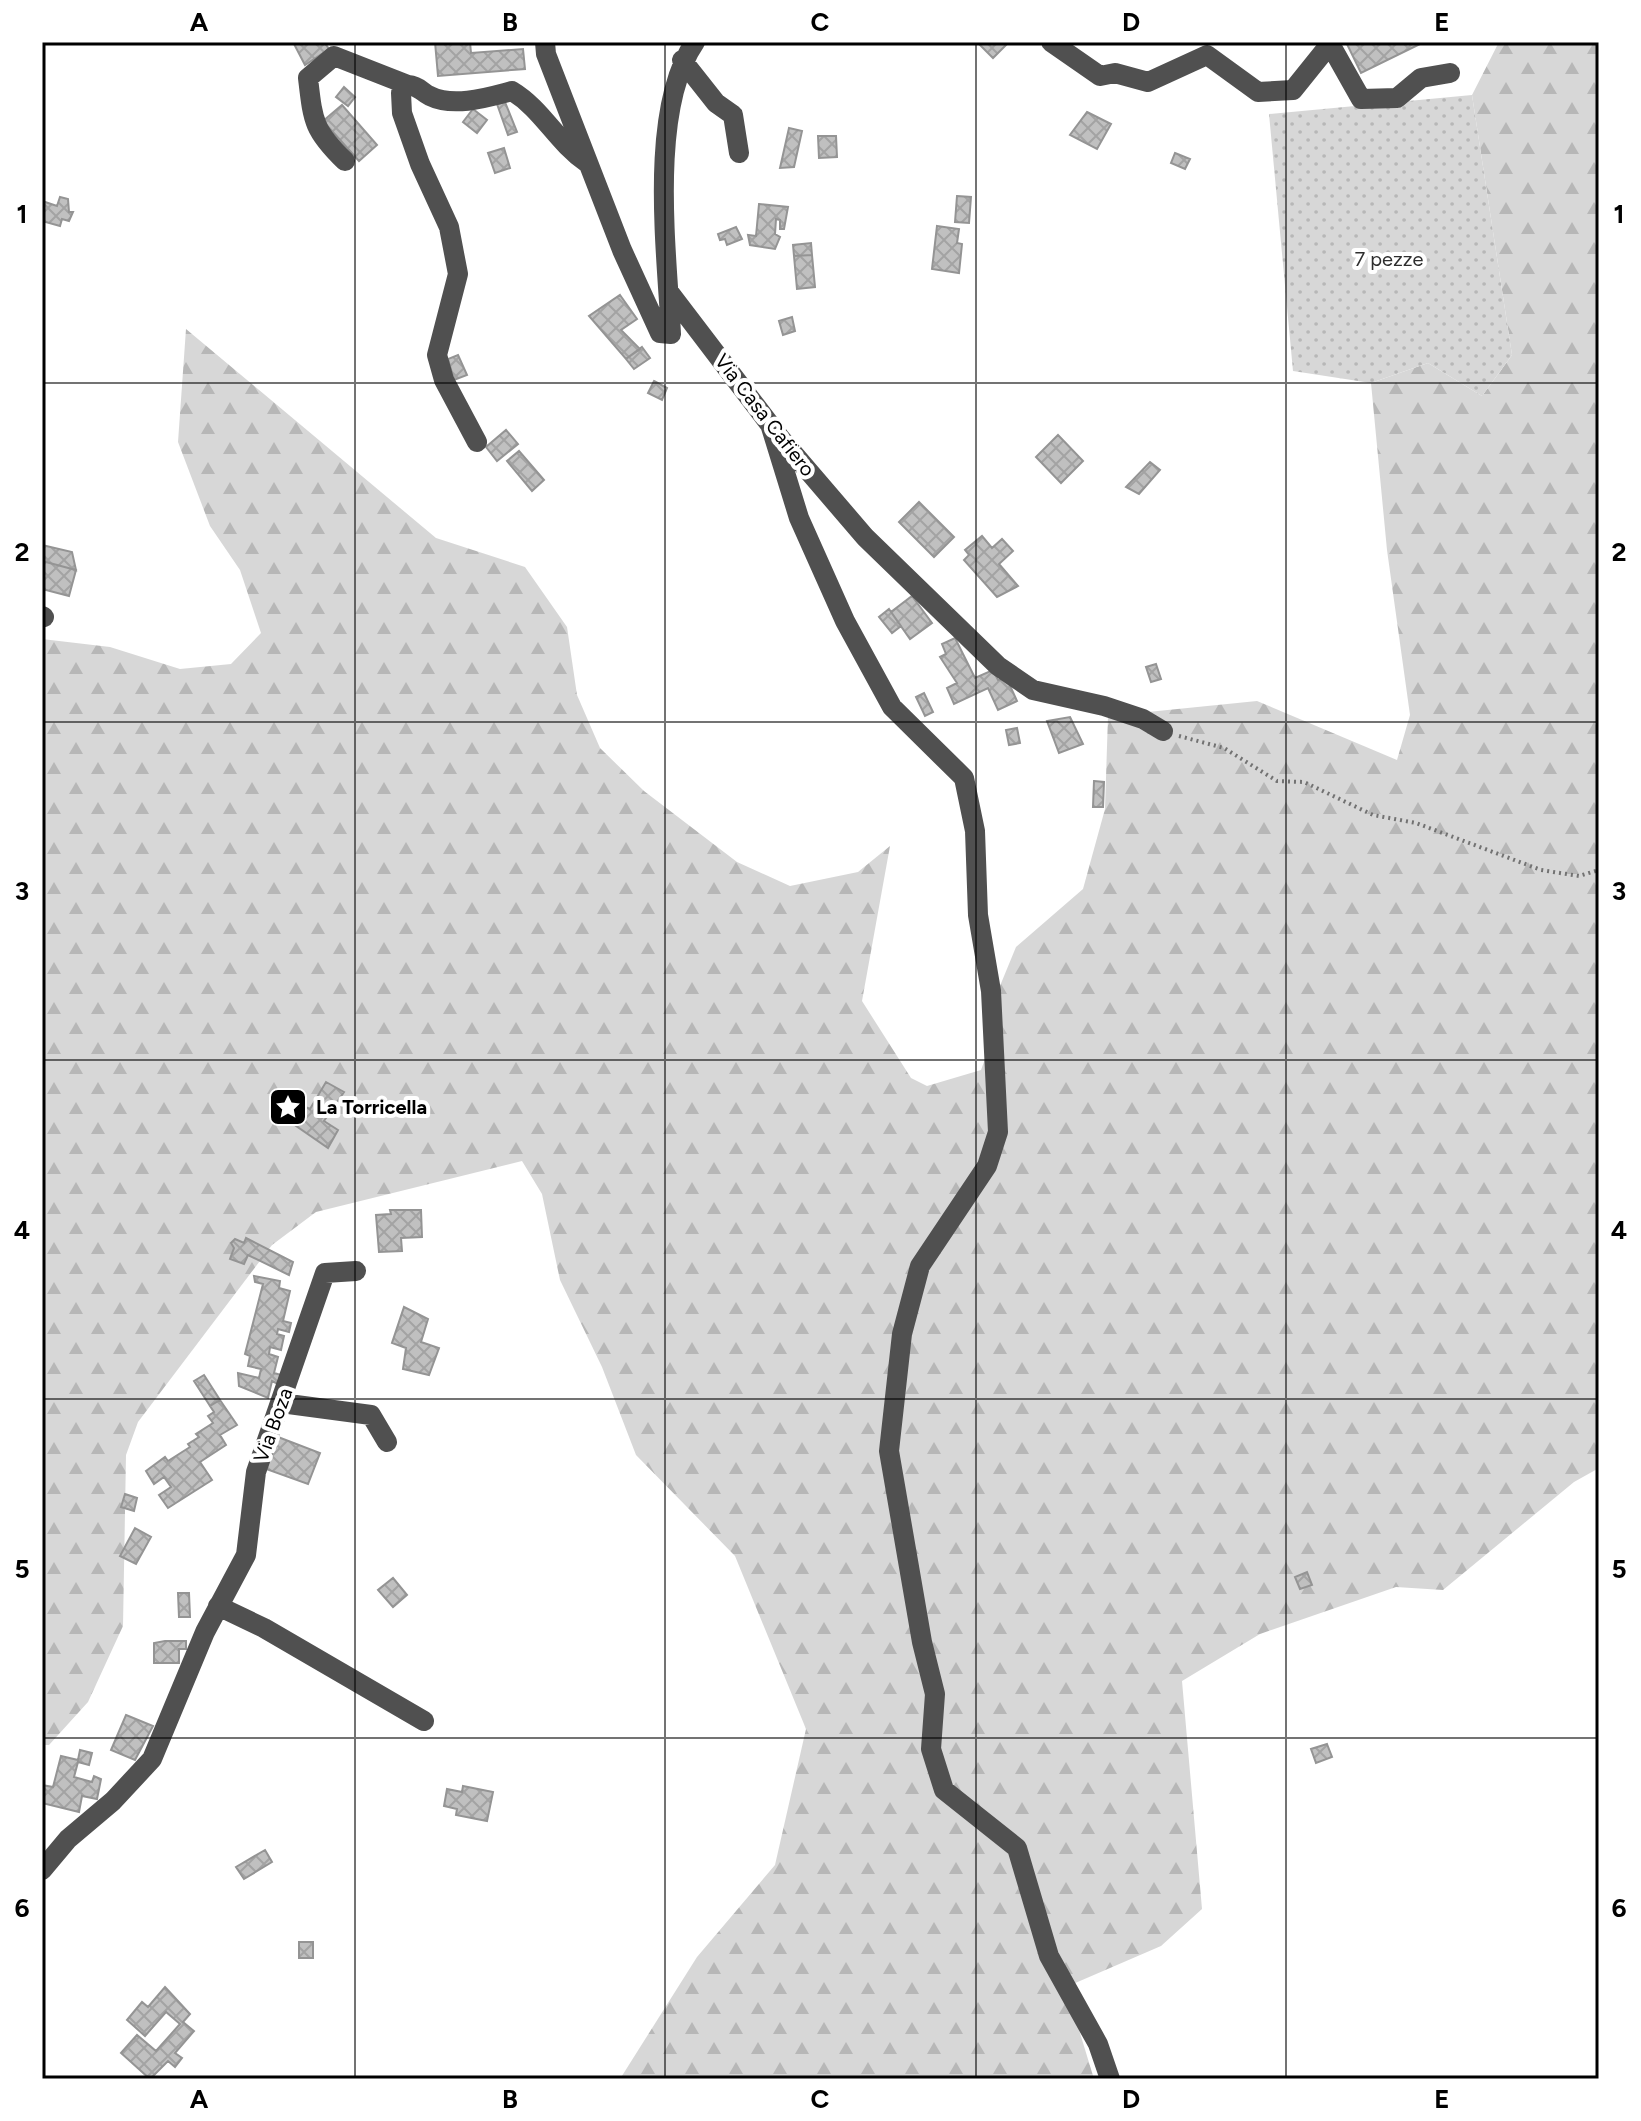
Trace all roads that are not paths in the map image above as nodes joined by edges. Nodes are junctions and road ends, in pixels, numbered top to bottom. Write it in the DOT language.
graph roads {
  1 [pos="545,42"];
  2 [pos="695,42"];
  3 [pos="1051,42"];
  4 [pos="682,60"];
  5 [pos="1450,73"];
  6 [pos="408,85"];
  7 [pos="739,153"];
  8 [pos="345,161"];
  9 [pos="588,163"];
  10 [pos="669,292"];
  11 [pos="770,424"];
  12 [pos="477,442"];
  13 [pos="1163,731"];
  14 [pos="356,1271"];
  15 [pos="281,1403"];
  16 [pos="387,1442"];
  17 [pos="218,1606"];
  18 [pos="424,1721"];
  19 [pos="42,1870"];
  20 [pos="1110,2079"];
  1 -- 9 [label="street"];
  2 -- 4 [label="street"];
  3 -- 5 [label="street"];
  4 -- 7 [label="street"];
  4 -- 10 [label="street"];
  6 -- 8 [label="street"];
  6 -- 9 [label="street"];
  6 -- 12 [label="street"];
  9 -- 10 [label="street"];
  10 -- 11 [label="street, Via Casa Cafiero"];
  11 -- 13 [label="street, Via Casa Cafiero"];
  11 -- 20 [label="street"];
  14 -- 15 [label="street, Via Boza"];
  15 -- 16 [label="street"];
  15 -- 17 [label="street, Via Boza"];
  17 -- 18 [label="street"];
  17 -- 19 [label="street, Via Boza"];
}
